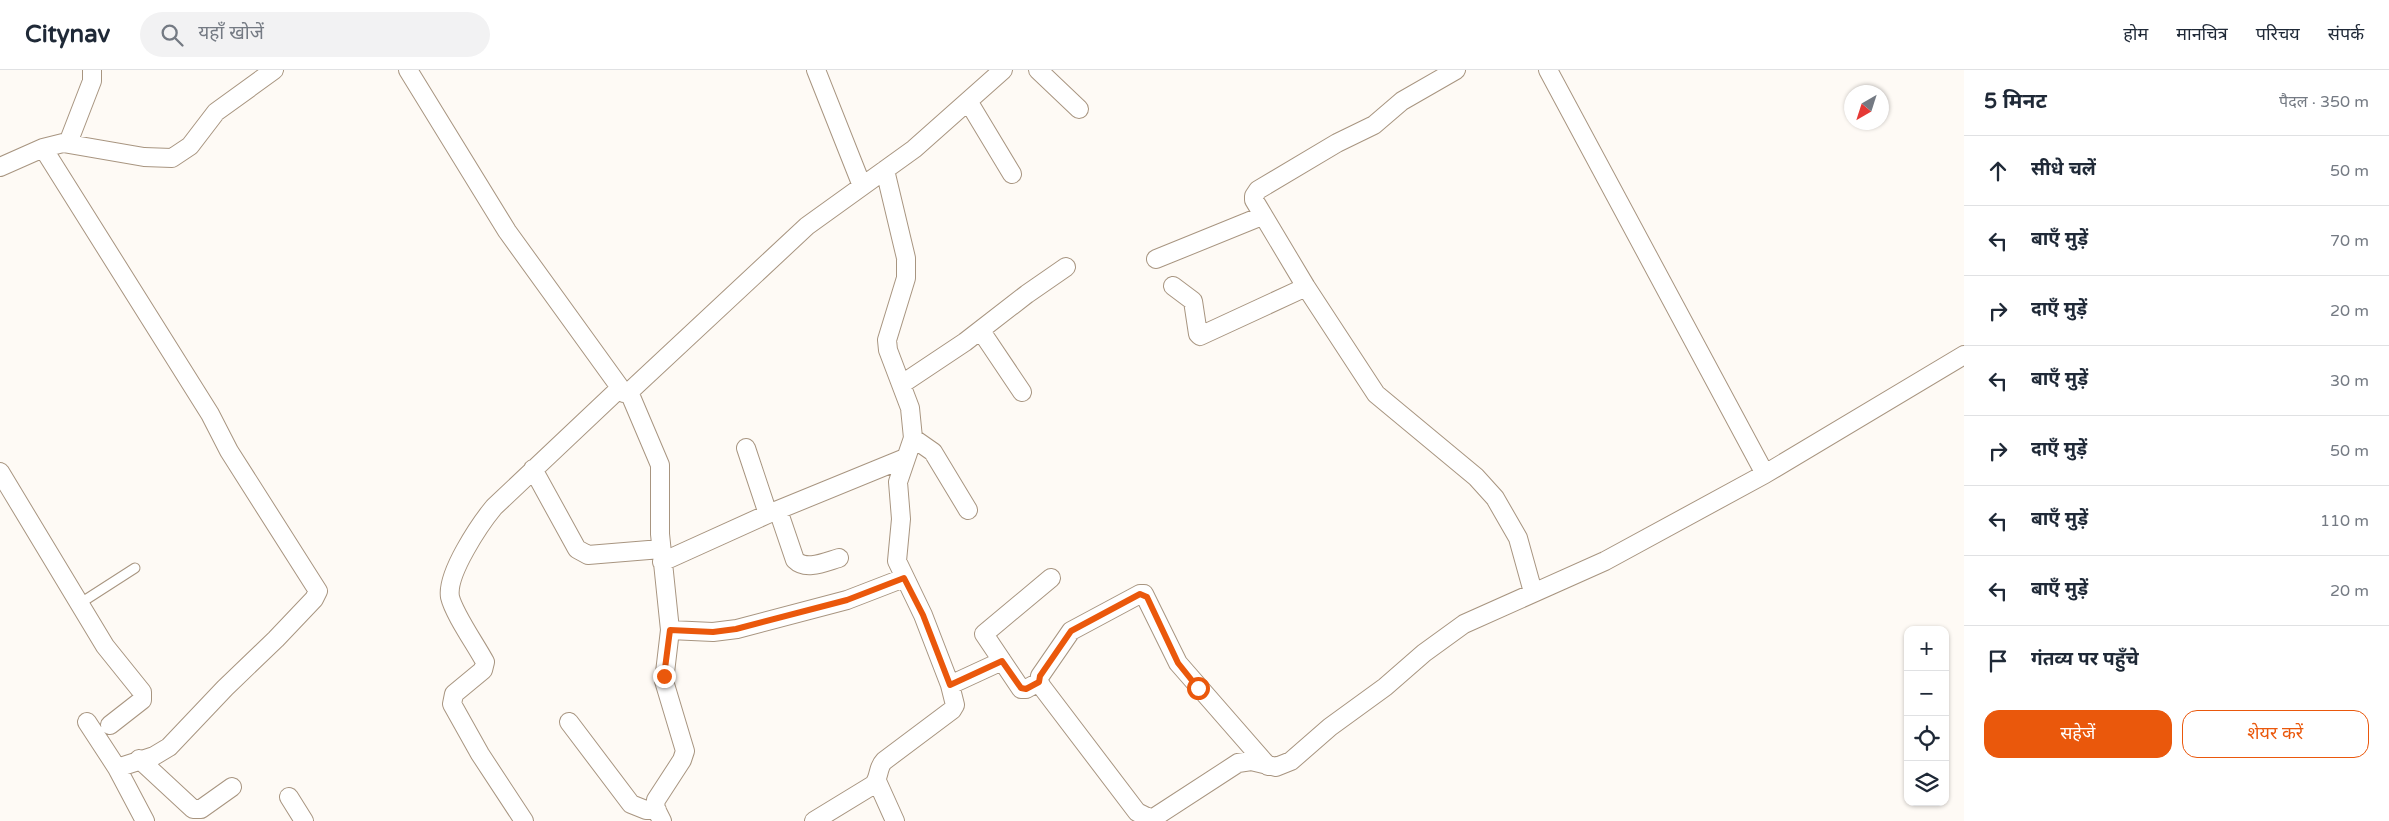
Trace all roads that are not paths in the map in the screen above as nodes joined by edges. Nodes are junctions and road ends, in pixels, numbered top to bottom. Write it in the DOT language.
graph roads {
  1 [pos="92,70"];
  2 [pos="274,70"];
  3 [pos="408,70"];
  4 [pos="816,70"];
  5 [pos="1003,70"];
  6 [pos="1038,70"];
  7 [pos="1456,70"];
  8 [pos="1548,70"];
  9 [pos="968,101"];
  10 [pos="1079,109"];
  11 [pos="68,143"];
  12 [pos="43,148"];
  13 [pos="0,167"];
  14 [pos="885,170"];
  15 [pos="1012,174"];
  16 [pos="862,186"];
  17 [pos="1262,216"];
  18 [pos="1156,259"];
  19 [pos="1066,267"];
  20 [pos="1173,286"];
  21 [pos="1306,287"];
  22 [pos="981,331"];
  23 [pos="1964,355"];
  24 [pos="902,384"];
  25 [pos="624,390"];
  26 [pos="1022,392"];
  27 [pos="913,438"];
  28 [pos="746,448"];
  29 [pos="906,458"];
  30 [pos="533,469"];
  31 [pos="0,472"];
  32 [pos="1765,474"];
  33 [pos="968,510"];
  34 [pos="773,512"];
  35 [pos="662,555"];
  36 [pos="839,558"];
  37 [pos="135,568"];
  38 [pos="904,578"];
  39 [pos="1051,578"];
  40 [pos="1533,592"];
  41 [pos="79,604"];
  42 [pos="670,630"];
  43 [pos="1002,661"];
  44 [pos="1039,682"];
  45 [pos="950,685"];
  46 [pos="87,722"];
  47 [pos="569,722"];
  48 [pos="110,725"];
  49 [pos="139,759"];
  50 [pos="1268,766"];
  51 [pos="117,768"];
  52 [pos="877,781"];
  53 [pos="232,787"];
  54 [pos="289,797"];
  55 [pos="659,816"];
  56 [pos="145,821"];
  57 [pos="304,821"];
  58 [pos="524,821"];
  59 [pos="814,821"];
  60 [pos="895,821"];
  1 -- 11 [label="street"];
  2 -- 11 [label="street"];
  3 -- 25 [label="street"];
  4 -- 16 [label="street"];
  5 -- 9 [label="street"];
  6 -- 10 [label="street"];
  7 -- 17 [label="street"];
  8 -- 32 [label="street"];
  9 -- 14 [label="street"];
  9 -- 15 [label="street"];
  11 -- 12 [label="street"];
  12 -- 13 [label="street"];
  12 -- 49 [label="street"];
  14 -- 16 [label="street"];
  14 -- 24 [label="street"];
  16 -- 25 [label="street"];
  17 -- 18 [label="street"];
  17 -- 21 [label="street"];
  19 -- 22 [label="street"];
  20 -- 21 [label="street"];
  21 -- 40 [label="street"];
  22 -- 24 [label="street"];
  22 -- 26 [label="street"];
  23 -- 32 [label="street"];
  24 -- 27 [label="street"];
  25 -- 30 [label="street"];
  25 -- 35 [label="street"];
  27 -- 29 [label="street"];
  27 -- 33 [label="street"];
  28 -- 34 [label="street"];
  29 -- 34 [label="street"];
  29 -- 38 [label="street"];
  30 -- 35 [label="street"];
  30 -- 58 [label="street"];
  31 -- 41 [label="street"];
  32 -- 40 [label="street"];
  34 -- 35 [label="street"];
  34 -- 36 [label="street"];
  35 -- 42 [label="street"];
  37 -- 41 [label="lane"];
  38 -- 42 [label="street"];
  38 -- 45 [label="street"];
  39 -- 43 [label="street"];
  40 -- 50 [label="street"];
  41 -- 48 [label="street"];
  42 -- 55 [label="street"];
  43 -- 44 [label="street"];
  43 -- 45 [label="street"];
  44 -- 50 [label="street"];
  44 -- 50 [label="street"];
  45 -- 52 [label="street"];
  46 -- 51 [label="street"];
  47 -- 55 [label="street"];
  49 -- 51 [label="street"];
  49 -- 53 [label="street"];
  51 -- 56 [label="street"];
  52 -- 59 [label="street"];
  52 -- 60 [label="street"];
  54 -- 57 [label="street"];
}
